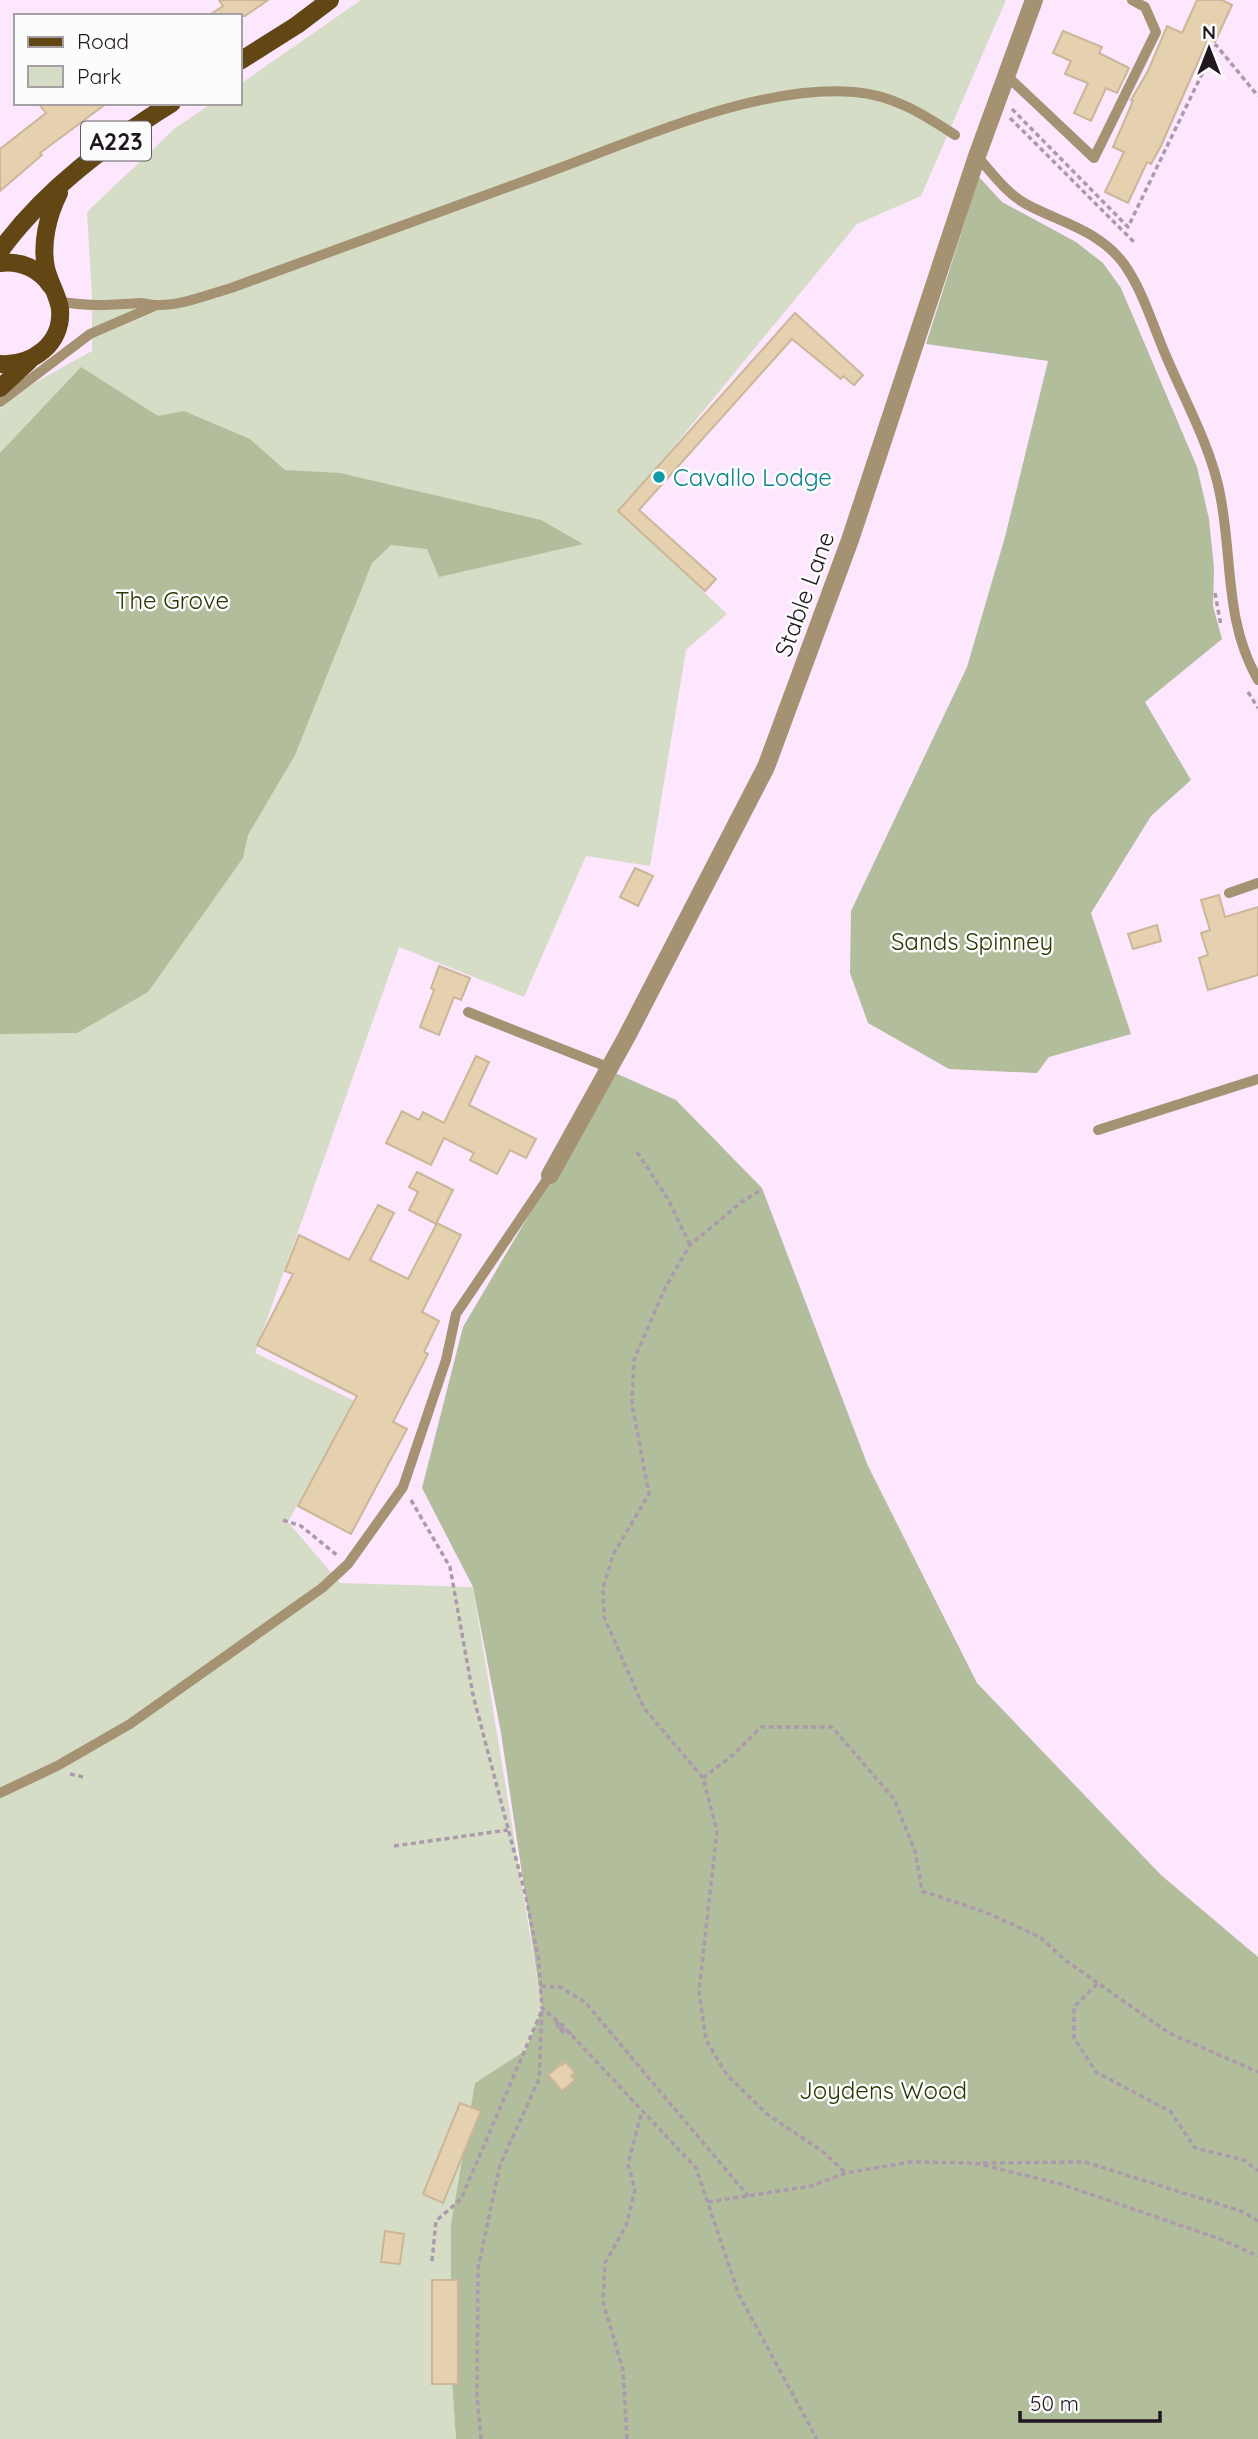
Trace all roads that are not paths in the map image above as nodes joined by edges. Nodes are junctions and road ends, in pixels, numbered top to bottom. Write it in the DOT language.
graph roads {
  1 [pos="330,0"];
  2 [pos="1034,0"];
  3 [pos="1132,0"];
  4 [pos="242,60"];
  5 [pos="1006,75"];
  6 [pos="169,105"];
  7 [pos="955,135"];
  8 [pos="977,156"];
  9 [pos="63,184"];
  10 [pos="0,251"];
  11 [pos="0,263"];
  12 [pos="56,296"];
  13 [pos="156,305"];
  14 [pos="29,361"];
  15 [pos="0,364"];
  16 [pos="0,388"];
  17 [pos="0,402"];
  18 [pos="1258,680"];
  19 [pos="1258,883"];
  20 [pos="1229,893"];
  21 [pos="468,1012"];
  22 [pos="610,1069"];
  23 [pos="1258,1079"];
  24 [pos="1098,1130"];
  25 [pos="550,1175"];
  26 [pos="0,1793"];
  1 -- 4 [label="main road"];
  2 -- 5 [label="street, Stable Lane"];
  3 -- 5 [label="lane"];
  5 -- 8 [label="street, Stable Lane"];
  6 -- 9 [label="main road, A223"];
  7 -- 13 [label="lane"];
  8 -- 18 [label="lane"];
  8 -- 22 [label="street, Stable Lane"];
  9 -- 10 [label="main road, A223"];
  9 -- 12 [label="main road, A223"];
  11 -- 12 [label="main road"];
  12 -- 13 [label="lane"];
  12 -- 14 [label="main road, A223"];
  13 -- 17 [label="lane"];
  14 -- 15 [label="main road"];
  14 -- 16 [label="main road, A223"];
  19 -- 20 [label="lane"];
  21 -- 22 [label="lane"];
  22 -- 25 [label="street, Stable Lane"];
  23 -- 24 [label="lane"];
  25 -- 26 [label="lane"];
}
